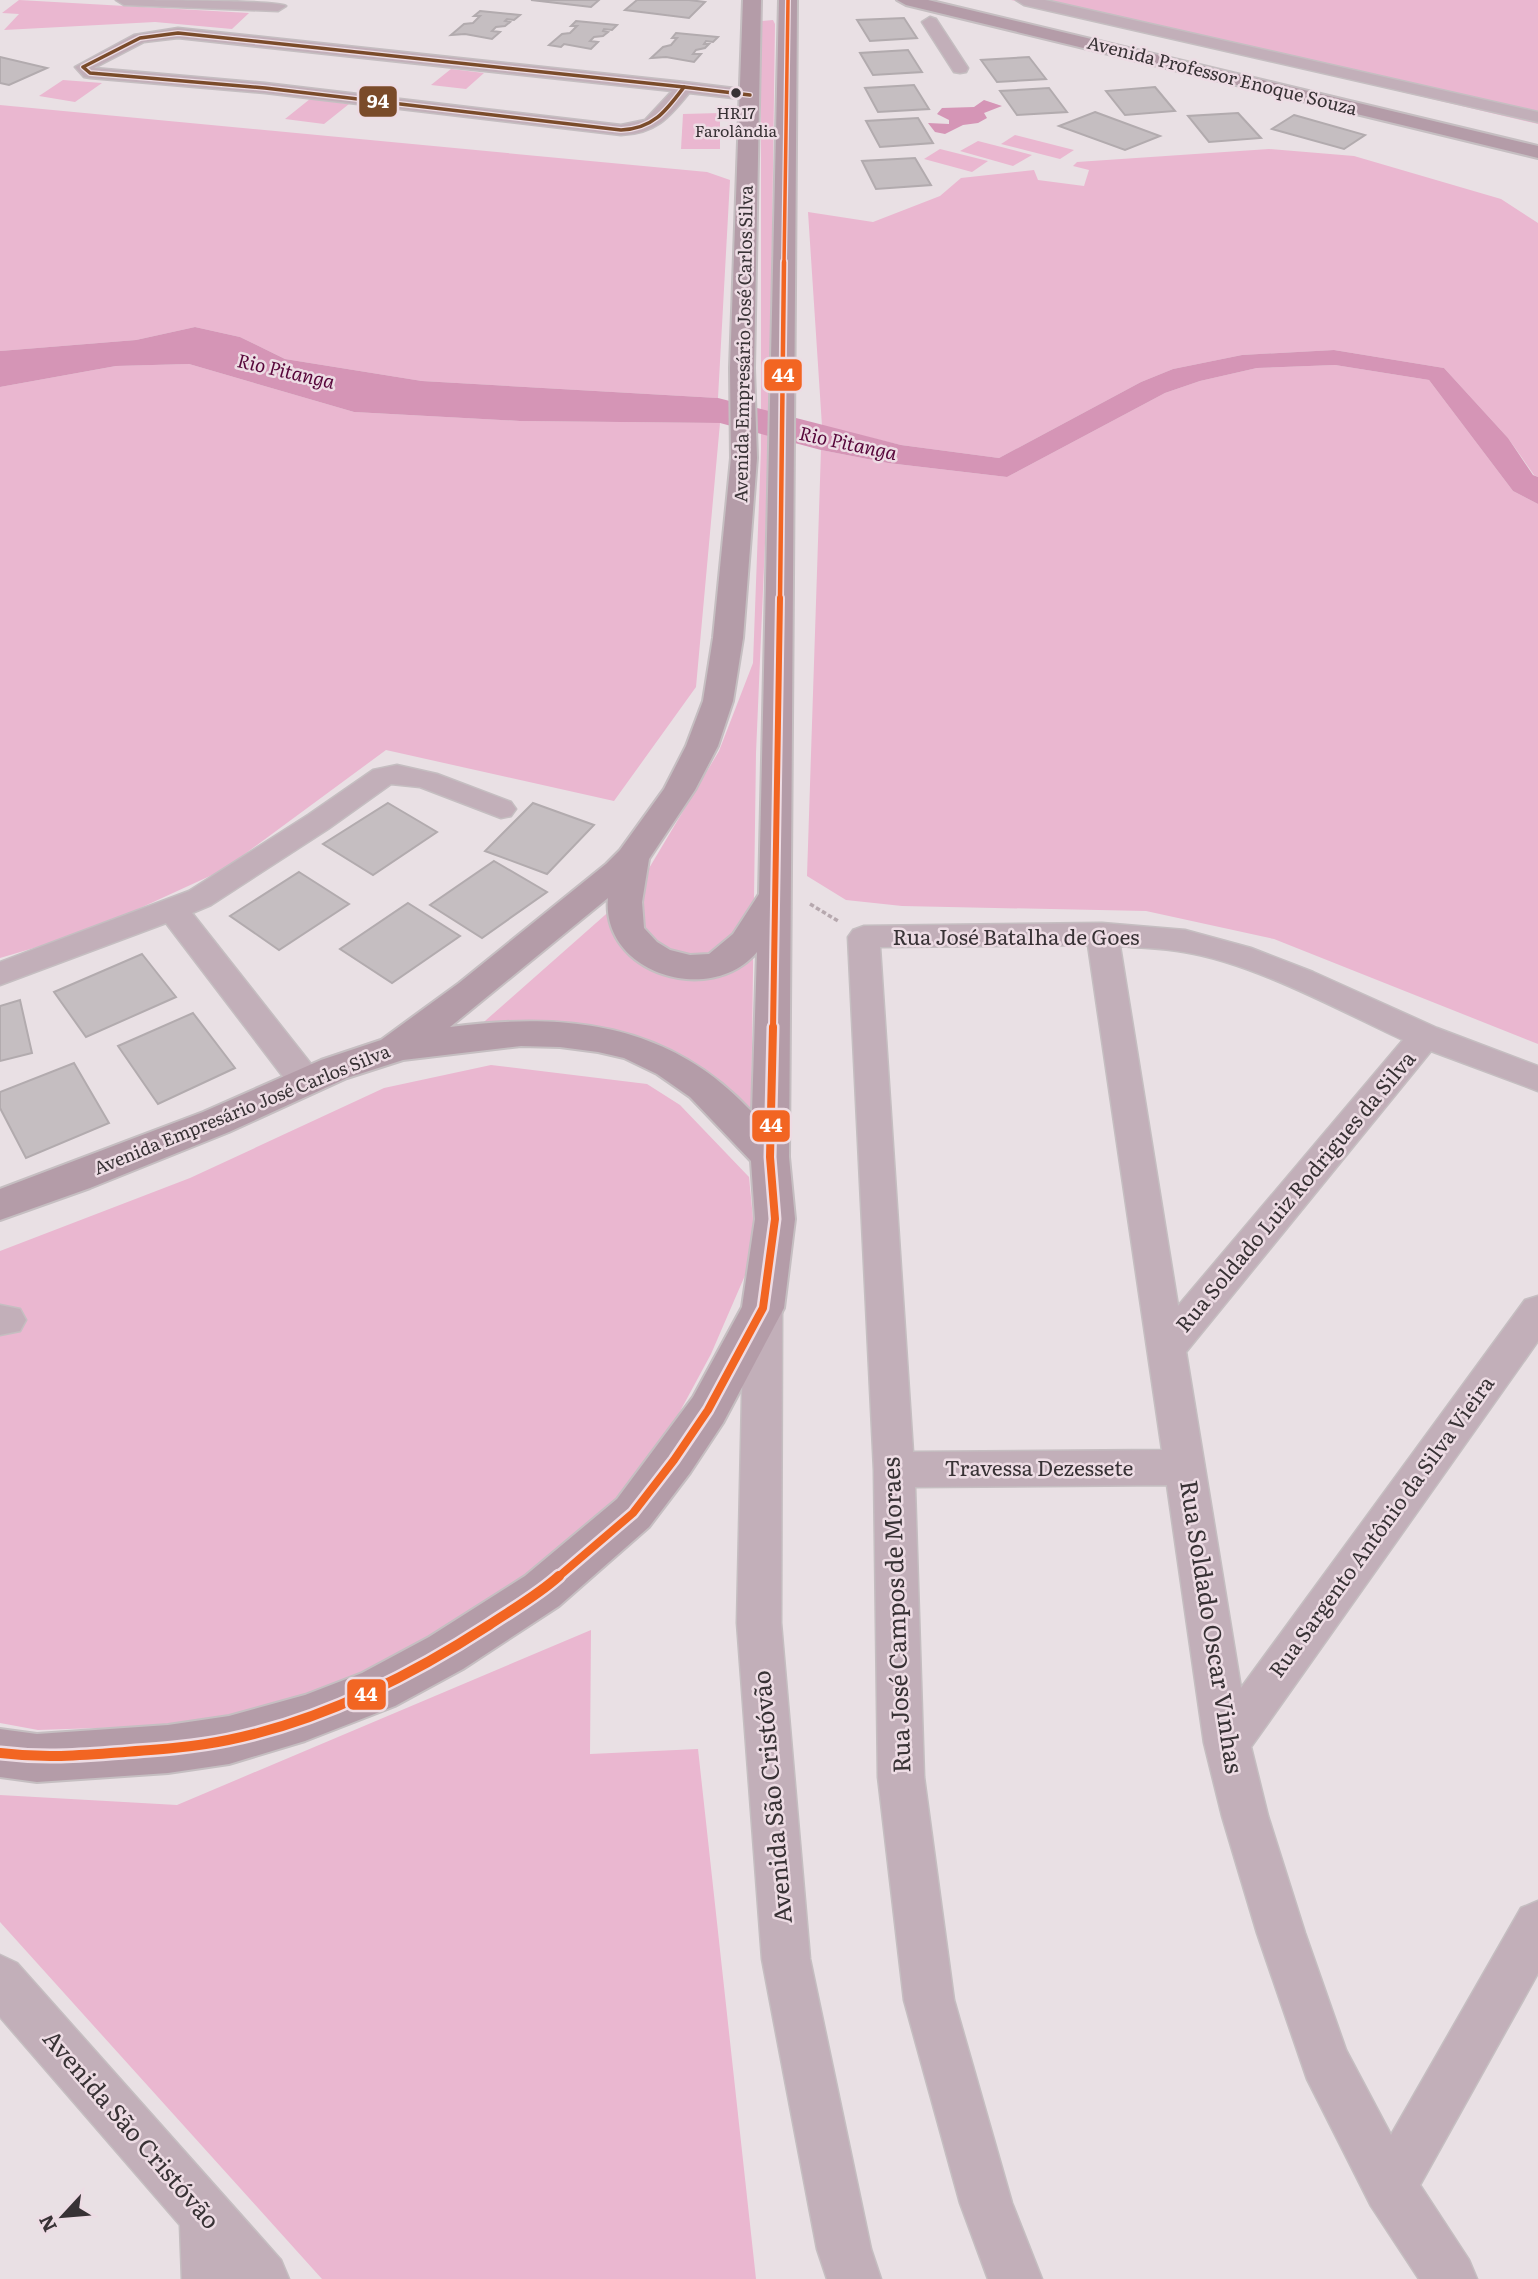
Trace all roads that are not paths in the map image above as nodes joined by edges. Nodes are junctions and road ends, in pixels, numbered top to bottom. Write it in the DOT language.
graph roads {
  1 [pos="124,0"];
  2 [pos="752,0"];
  3 [pos="788,0"];
  4 [pos="906,0"];
  5 [pos="985,0"];
  6 [pos="1024,0"];
  7 [pos="282,3"];
  8 [pos="262,19"];
  9 [pos="930,22"];
  10 [pos="960,68"];
  11 [pos="684,87"];
  12 [pos="750,95"];
  13 [pos="1538,117"];
  14 [pos="1538,130"];
  15 [pos="1538,152"];
  16 [pos="501,809"];
  17 [pos="632,858"];
  18 [pos="776,889"];
  19 [pos="173,909"];
  20 [pos="1102,934"];
  21 [pos="864,937"];
  22 [pos="0,974"];
  23 [pos="1425,1036"];
  24 [pos="394,1049"];
  25 [pos="1538,1079"];
  26 [pos="306,1082"];
  27 [pos="769,1157"];
  28 [pos="0,1205"];
  29 [pos="764,1308"];
  30 [pos="1538,1311"];
  31 [pos="1167,1347"];
  32 [pos="1185,1467"];
  33 [pos="894,1470"];
  34 [pos="1227,1743"];
  35 [pos="0,1754"];
  36 [pos="1538,1925"];
  37 [pos="0,1980"];
  38 [pos="1390,2187"];
  39 [pos="206,2217"];
  40 [pos="209,2279"];
  41 [pos="262,2279"];
  42 [pos="854,2279"];
  43 [pos="1015,2279"];
  44 [pos="1450,2279"];
  1 -- 7 [label="street"];
  2 -- 12 [label="main road, Avenida Empresário José Carlos Silva"];
  3 -- 18 [label="main road, Avenida Empresário José Carlos Silva"];
  4 -- 15 [label="main road, Avenida Professor Enoque Souza"];
  5 -- 14 [label="main road, Avenida Professor Enoque Souza"];
  6 -- 13 [label="street"];
  7 -- 8 [label="street"];
  9 -- 10 [label="street"];
  11 -- 11 [label="street"];
  11 -- 12 [label="street"];
  12 -- 17 [label="main road, Avenida Empresário José Carlos Silva"];
  16 -- 19 [label="street"];
  17 -- 18 [label="main road"];
  17 -- 24 [label="main road, Avenida Empresário José Carlos Silva"];
  18 -- 27 [label="main road, Avenida Empresário José Carlos Silva"];
  19 -- 22 [label="street"];
  19 -- 26 [label="street"];
  20 -- 21 [label="street, Rua José Batalha de Goes"];
  20 -- 23 [label="street, Rua José Batalha de Goes"];
  20 -- 31 [label="street, Rua Soldado Oscar Vinhas"];
  21 -- 33 [label="street, Rua José Campos de Moraes"];
  23 -- 25 [label="street, Rua José Batalha de Goes"];
  23 -- 31 [label="street, Rua Soldado Luiz Rodrigues da Silva"];
  24 -- 26 [label="main road, Avenida Empresário José Carlos Silva"];
  24 -- 27 [label="main road"];
  26 -- 28 [label="main road, Avenida Empresário José Carlos Silva"];
  27 -- 29 [label="main road, Avenida Empresário José Carlos Silva"];
  29 -- 35 [label="main road, Avenida Empresário José Carlos Silva"];
  29 -- 42 [label="street, Avenida São Cristóvão"];
  30 -- 34 [label="street, Rua Sargento Antônio da Silva Vieira"];
  31 -- 32 [label="street, Rua Soldado Oscar Vinhas"];
  32 -- 33 [label="street, Travessa Dezessete"];
  32 -- 34 [label="street, Rua Soldado Oscar Vinhas"];
  33 -- 43 [label="street, Rua José Campos de Moraes"];
  34 -- 38 [label="street, Rua Soldado Oscar Vinhas"];
  36 -- 38 [label="street"];
  37 -- 39 [label="street, Avenida São Cristóvão"];
  38 -- 44 [label="street, Rua Soldado Oscar Vinhas"];
  39 -- 40 [label="street"];
  39 -- 41 [label="street, Avenida São Cristóvão"];
}
